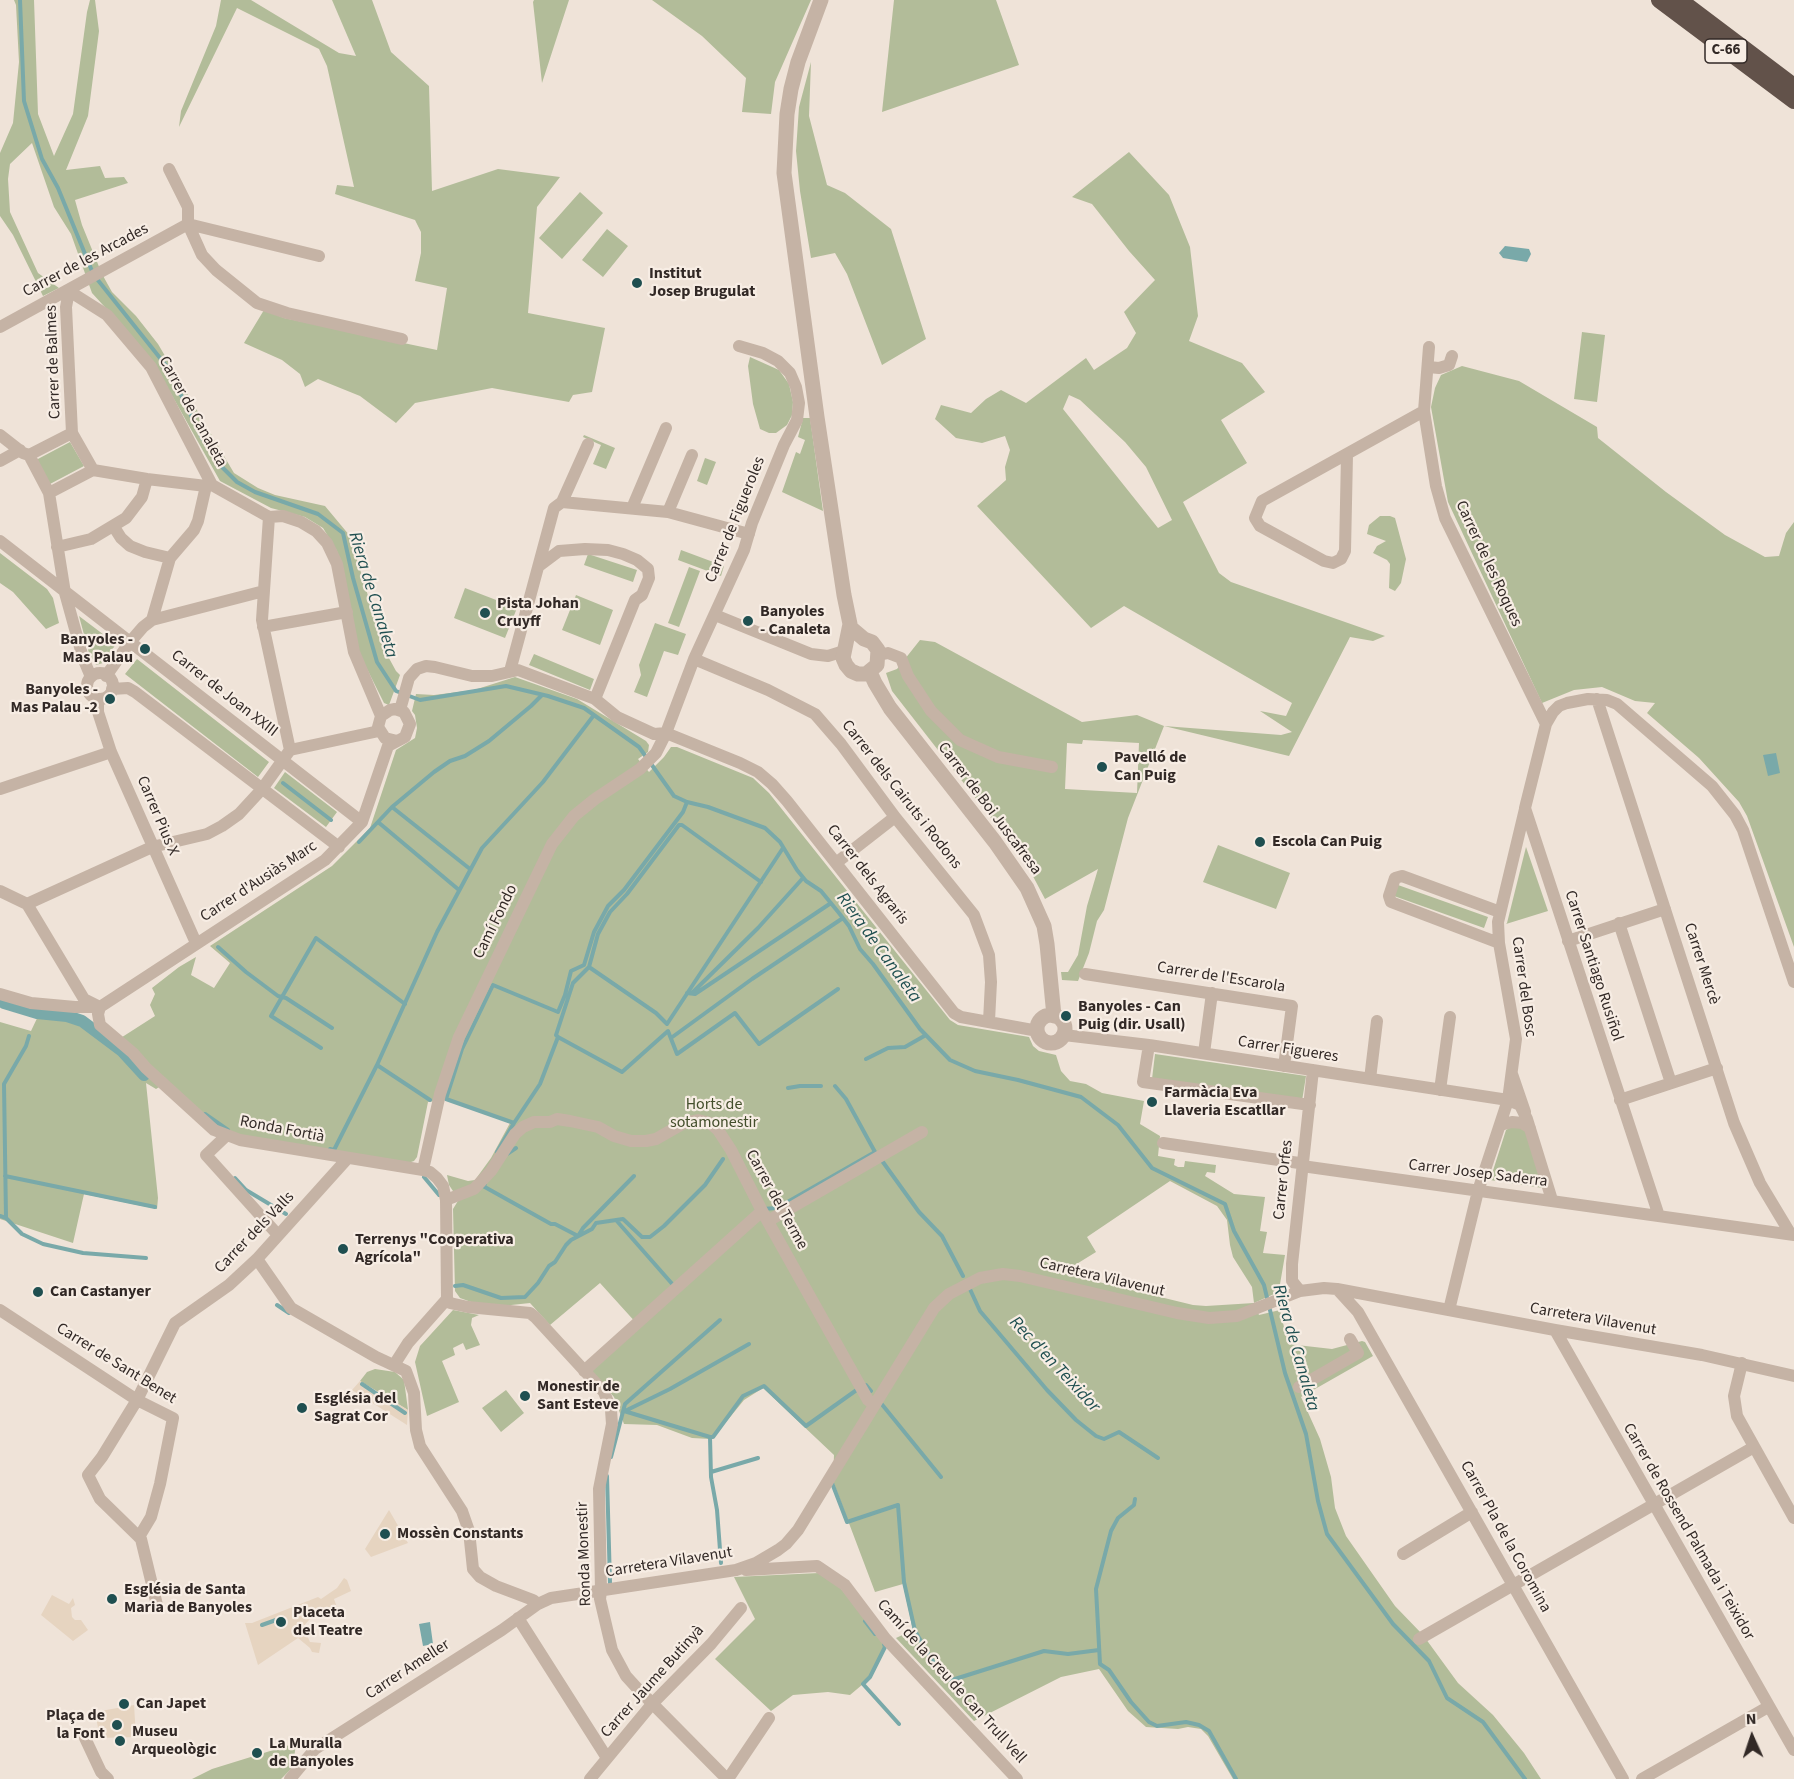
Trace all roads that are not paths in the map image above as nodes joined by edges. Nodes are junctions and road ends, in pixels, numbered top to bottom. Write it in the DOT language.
graph roads {
  1 [pos="821,0"];
  2 [pos="1659,0"];
  3 [pos="1680,0"];
  4 [pos="1794,86"];
  5 [pos="1794,102"];
  6 [pos="169,169"];
  7 [pos="188,224"];
  8 [pos="319,255"];
  9 [pos="69,291"];
  10 [pos="0,327"];
  11 [pos="402,339"];
  12 [pos="739,346"];
  13 [pos="1429,347"];
  14 [pos="1452,356"];
  15 [pos="1428,367"];
  16 [pos="1424,411"];
  17 [pos="666,428"];
  18 [pos="72,433"];
  19 [pos="0,435"];
  20 [pos="588,444"];
  21 [pos="24,453"];
  22 [pos="692,455"];
  23 [pos="1347,455"];
  24 [pos="0,461"];
  25 [pos="93,470"];
  26 [pos="147,479"];
  27 [pos="209,485"];
  28 [pos="49,493"];
  29 [pos="562,502"];
  30 [pos="632,508"];
  31 [pos="668,513"];
  32 [pos="269,517"];
  33 [pos="114,527"];
  34 [pos="749,534"];
  35 [pos="0,541"];
  36 [pos="57,547"];
  37 [pos="170,558"];
  38 [pos="539,566"];
  39 [pos="264,591"];
  40 [pos="65,593"];
  41 [pos="347,612"];
  42 [pos="715,615"];
  43 [pos="152,620"];
  44 [pos="263,627"];
  45 [pos="851,628"];
  46 [pos="864,639"];
  47 [pos="130,642"];
  48 [pos="845,648"];
  49 [pos="879,655"];
  50 [pos="694,659"];
  51 [pos="510,671"];
  52 [pos="870,672"];
  53 [pos="106,676"];
  54 [pos="91,677"];
  55 [pos="112,689"];
  56 [pos="98,699"];
  57 [pos="594,699"];
  58 [pos="1597,699"];
  59 [pos="400,710"];
  60 [pos="381,716"];
  61 [pos="1546,724"];
  62 [pos="666,733"];
  63 [pos="387,739"];
  64 [pos="290,750"];
  65 [pos="111,752"];
  66 [pos="281,760"];
  67 [pos="1052,767"];
  68 [pos="0,789"];
  69 [pos="262,789"];
  70 [pos="1525,808"];
  71 [pos="895,817"];
  72 [pos="362,822"];
  73 [pos="152,848"];
  74 [pos="339,848"];
  75 [pos="836,863"];
  76 [pos="0,891"];
  77 [pos="27,904"];
  78 [pos="1665,909"];
  79 [pos="1500,912"];
  80 [pos="1619,923"];
  81 [pos="1568,941"];
  82 [pos="1499,943"];
  83 [pos="196,944"];
  84 [pos="1085,974"];
  85 [pos="1794,982"];
  86 [pos="77,987"];
  87 [pos="1212,993"];
  88 [pos="0,994"];
  89 [pos="54,1005"];
  90 [pos="100,1007"];
  91 [pos="1054,1016"];
  92 [pos="1450,1017"];
  93 [pos="989,1021"];
  94 [pos="1377,1021"];
  95 [pos="1038,1031"];
  96 [pos="1064,1035"];
  97 [pos="1149,1045"];
  98 [pos="1204,1053"];
  99 [pos="1284,1065"];
  100 [pos="1717,1068"];
  101 [pos="1313,1070"];
  102 [pos="1512,1072"];
  103 [pos="1370,1079"];
  104 [pos="1671,1083"];
  105 [pos="1440,1089"];
  106 [pos="1508,1100"];
  107 [pos="1620,1100"];
  108 [pos="1310,1105"];
  109 [pos="1528,1124"];
  110 [pos="1500,1125"];
  111 [pos="922,1132"];
  112 [pos="226,1136"];
  113 [pos="1163,1143"];
  114 [pos="346,1159"];
  115 [pos="1302,1166"];
  116 [pos="423,1170"];
  117 [pos="1478,1191"];
  118 [pos="446,1200"];
  119 [pos="1552,1200"];
  120 [pos="765,1216"];
  121 [pos="1659,1216"];
  122 [pos="1792,1234"];
  123 [pos="278,1235"];
  124 [pos="256,1259"];
  125 [pos="1337,1289"];
  126 [pos="1300,1292"];
  127 [pos="1370,1295"];
  128 [pos="447,1299"];
  129 [pos="0,1310"];
  130 [pos="1449,1310"];
  131 [pos="1358,1312"];
  132 [pos="1555,1330"];
  133 [pos="1350,1339"];
  134 [pos="1742,1364"];
  135 [pos="394,1365"];
  136 [pos="584,1371"];
  137 [pos="1794,1376"];
  138 [pos="1299,1387"];
  139 [pos="137,1400"];
  140 [pos="874,1405"];
  141 [pos="1754,1447"];
  142 [pos="1653,1505"];
  143 [pos="1472,1512"];
  144 [pos="1794,1518"];
  145 [pos="139,1537"];
  146 [pos="1403,1554"];
  147 [pos="736,1570"];
  148 [pos="1513,1585"];
  149 [pos="602,1591"];
  150 [pos="538,1604"];
  151 [pos="157,1605"];
  152 [pos="741,1608"];
  153 [pos="518,1618"];
  154 [pos="1419,1639"];
  155 [pos="652,1704"];
  156 [pos="1768,1707"];
  157 [pos="769,1718"];
  158 [pos="85,1738"];
  159 [pos="1794,1750"];
  160 [pos="607,1758"];
  161 [pos="108,1779"];
  162 [pos="290,1779"];
  163 [pos="590,1779"];
  164 [pos="728,1779"];
  165 [pos="1017,1779"];
  166 [pos="1623,1779"];
  167 [pos="1642,1779"];
  1 -- 45 [label="street"];
  2 -- 5 [label="highway, C-66"];
  3 -- 4 [label="highway, C-66"];
  6 -- 7 [label="street"];
  7 -- 8 [label="street"];
  7 -- 9 [label="street, Carrer de les Arcades"];
  7 -- 11 [label="street"];
  9 -- 10 [label="street, Carrer de les Arcades"];
  9 -- 18 [label="street, Carrer de Balmes"];
  9 -- 27 [label="street, Carrer de Canaleta"];
  12 -- 34 [label="street, Carrer de Figueroles"];
  13 -- 15 [label="street, Carrer de les Roques"];
  14 -- 15 [label="street"];
  15 -- 16 [label="street, Carrer de les Roques"];
  16 -- 23 [label="street"];
  16 -- 61 [label="street, Carrer de les Roques"];
  17 -- 30 [label="street"];
  18 -- 21 [label="street"];
  18 -- 25 [label="street"];
  19 -- 21 [label="street"];
  20 -- 29 [label="street"];
  21 -- 24 [label="street"];
  21 -- 28 [label="street"];
  22 -- 31 [label="street"];
  23 -- 23 [label="street"];
  25 -- 26 [label="street"];
  25 -- 28 [label="street"];
  26 -- 27 [label="street"];
  26 -- 33 [label="street"];
  27 -- 32 [label="street, Carrer de Canaleta"];
  27 -- 37 [label="street"];
  28 -- 36 [label="street"];
  29 -- 30 [label="street"];
  29 -- 38 [label="street"];
  30 -- 31 [label="street"];
  31 -- 34 [label="street"];
  32 -- 39 [label="street"];
  32 -- 41 [label="street, Carrer de Canaleta"];
  33 -- 36 [label="street"];
  33 -- 37 [label="street"];
  34 -- 42 [label="street, Carrer de Figueroles"];
  35 -- 40 [label="street, Carrer de Joan XXIII"];
  36 -- 40 [label="street"];
  37 -- 43 [label="street"];
  38 -- 51 [label="street"];
  38 -- 57 [label="street"];
  39 -- 43 [label="street"];
  39 -- 44 [label="street"];
  40 -- 47 [label="street, Carrer de Joan XXIII"];
  40 -- 54 [label="street"];
  41 -- 44 [label="street"];
  41 -- 60 [label="street, Carrer de Canaleta"];
  42 -- 48 [label="street"];
  42 -- 50 [label="street, Carrer de Figueroles"];
  43 -- 47 [label="street"];
  44 -- 64 [label="street"];
  45 -- 46 [label="street"];
  45 -- 48 [label="street"];
  46 -- 48 [label="street"];
  46 -- 49 [label="street"];
  47 -- 53 [label="street"];
  47 -- 66 [label="street, Carrer de Joan XXIII"];
  48 -- 52 [label="street"];
  49 -- 52 [label="street"];
  49 -- 67 [label="street"];
  50 -- 62 [label="street, Carrer de Figueroles"];
  50 -- 71 [label="street, Carrer dels Cairuts i Rodons"];
  51 -- 57 [label="street"];
  51 -- 59 [label="street"];
  52 -- 91 [label="street, Carrer de Boi Juscafresa"];
  53 -- 54 [label="street"];
  53 -- 55 [label="street"];
  54 -- 56 [label="street"];
  55 -- 56 [label="street"];
  55 -- 69 [label="street"];
  56 -- 65 [label="street, Carrer Pius X"];
  57 -- 62 [label="street"];
  58 -- 61 [label="street"];
  58 -- 78 [label="street, Carrer Mercè"];
  58 -- 85 [label="street"];
  59 -- 60 [label="street"];
  59 -- 63 [label="street"];
  60 -- 63 [label="street"];
  61 -- 70 [label="street"];
  62 -- 75 [label="street, Carrer dels Agraris"];
  62 -- 116 [label="street, Camí Fondo"];
  63 -- 64 [label="street"];
  63 -- 72 [label="street, Carrer d'Ausiàs Marc"];
  64 -- 66 [label="street"];
  65 -- 68 [label="street"];
  65 -- 73 [label="street, Carrer Pius X"];
  66 -- 69 [label="street"];
  66 -- 72 [label="street, Carrer de Joan XXIII"];
  69 -- 73 [label="street"];
  69 -- 74 [label="street"];
  70 -- 79 [label="street, Carrer del Bosc"];
  70 -- 81 [label="street, Carrer Santiago Rusiñol"];
  71 -- 75 [label="street"];
  71 -- 93 [label="street, Carrer dels Cairuts i Rodons"];
  72 -- 74 [label="street, Carrer d'Ausiàs Marc"];
  73 -- 77 [label="street"];
  73 -- 83 [label="street, Carrer Pius X"];
  74 -- 83 [label="street, Carrer d'Ausiàs Marc"];
  75 -- 93 [label="street, Carrer dels Agraris"];
  76 -- 77 [label="street"];
  77 -- 86 [label="street"];
  78 -- 80 [label="street"];
  78 -- 100 [label="street, Carrer Mercè"];
  79 -- 82 [label="street, Carrer del Bosc"];
  79 -- 82 [label="street"];
  80 -- 81 [label="street"];
  80 -- 104 [label="street"];
  81 -- 107 [label="street, Carrer Santiago Rusiñol"];
  82 -- 102 [label="street, Carrer del Bosc"];
  83 -- 90 [label="street, Carrer d'Ausiàs Marc"];
  84 -- 87 [label="street, Carrer de l'Escarola"];
  86 -- 89 [label="street"];
  86 -- 90 [label="street"];
  87 -- 98 [label="street"];
  87 -- 99 [label="street, Carrer de l'Escarola"];
  88 -- 89 [label="street"];
  89 -- 90 [label="street"];
  90 -- 112 [label="street, Ronda Fortià"];
  91 -- 95 [label="street"];
  91 -- 96 [label="street"];
  92 -- 105 [label="street"];
  93 -- 95 [label="street, Carrer dels Agraris"];
  94 -- 103 [label="street"];
  95 -- 96 [label="street"];
  96 -- 97 [label="street, Carrer Figueres"];
  97 -- 98 [label="street, Carrer Figueres"];
  97 -- 108 [label="street"];
  98 -- 99 [label="street, Carrer Figueres"];
  99 -- 101 [label="street, Carrer Figueres"];
  100 -- 104 [label="street"];
  100 -- 122 [label="street, Carrer Mercè"];
  101 -- 103 [label="street, Carrer Figueres"];
  101 -- 108 [label="street, Carrer Orfes"];
  102 -- 106 [label="street, Carrer del Bosc"];
  102 -- 109 [label="street"];
  103 -- 105 [label="street, Carrer Figueres"];
  104 -- 107 [label="street"];
  105 -- 106 [label="street, Carrer Figueres"];
  106 -- 109 [label="street"];
  106 -- 110 [label="street, Carrer del Bosc"];
  107 -- 121 [label="street, Carrer Santiago Rusiñol"];
  108 -- 115 [label="street, Carrer Orfes"];
  109 -- 110 [label="street"];
  109 -- 119 [label="street"];
  110 -- 117 [label="street, Carrer del Bosc"];
  111 -- 120 [label="street"];
  112 -- 114 [label="street, Ronda Fortià"];
  112 -- 123 [label="street"];
  113 -- 115 [label="street, Carrer Josep Saderra"];
  114 -- 116 [label="street, Ronda Fortià"];
  114 -- 123 [label="street, Carrer dels Valls"];
  115 -- 117 [label="street, Carrer Josep Saderra"];
  115 -- 126 [label="street, Carrer Orfes"];
  116 -- 118 [label="street"];
  117 -- 119 [label="street, Carrer Josep Saderra"];
  117 -- 130 [label="street, Carrer del Bosc"];
  118 -- 120 [label="street, Carrer del Terme"];
  118 -- 128 [label="street"];
  119 -- 121 [label="street, Carrer Josep Saderra"];
  120 -- 136 [label="street"];
  120 -- 140 [label="street, Carrer del Terme"];
  121 -- 122 [label="street, Carrer Josep Saderra"];
  123 -- 124 [label="street, Carrer dels Valls"];
  124 -- 135 [label="street"];
  124 -- 139 [label="street, Carrer dels Valls"];
  125 -- 126 [label="street, Carretera Vilavenut"];
  125 -- 127 [label="street, Carretera Vilavenut"];
  125 -- 131 [label="street, Carrer Pla de la Coromina"];
  126 -- 140 [label="street, Carretera Vilavenut"];
  127 -- 130 [label="street, Carretera Vilavenut"];
  127 -- 131 [label="street"];
  128 -- 135 [label="street"];
  128 -- 136 [label="street, Ronda Monestir"];
  129 -- 139 [label="street, Carrer de Sant Benet"];
  130 -- 132 [label="street, Carretera Vilavenut"];
  131 -- 143 [label="street, Carrer Pla de la Coromina"];
  132 -- 134 [label="street, Carretera Vilavenut"];
  132 -- 142 [label="street, Carrer de Rossend Palmada i Teixidor"];
  133 -- 138 [label="street"];
  134 -- 137 [label="street, Carretera Vilavenut"];
  134 -- 141 [label="street"];
  135 -- 150 [label="street"];
  136 -- 149 [label="street, Ronda Monestir"];
  139 -- 145 [label="street, Carrer de Sant Benet"];
  139 -- 145 [label="street, Carrer dels Valls"];
  140 -- 147 [label="street, Carretera Vilavenut"];
  141 -- 142 [label="street"];
  141 -- 144 [label="street"];
  142 -- 148 [label="street"];
  142 -- 156 [label="street, Carrer de Rossend Palmada i Teixidor"];
  143 -- 146 [label="street"];
  143 -- 148 [label="street, Carrer Pla de la Coromina"];
  145 -- 151 [label="street"];
  147 -- 149 [label="street, Carretera Vilavenut"];
  147 -- 165 [label="street, Camí de la Creu de Can Trull Vell"];
  148 -- 154 [label="street"];
  148 -- 166 [label="street, Carrer Pla de la Coromina"];
  149 -- 150 [label="street, Carretera Vilavenut"];
  149 -- 155 [label="street, Ronda Monestir"];
  150 -- 153 [label="street, Carretera Vilavenut"];
  152 -- 155 [label="street, Carrer Jaume Butinyà"];
  153 -- 160 [label="street"];
  153 -- 162 [label="street, Carrer Ameller"];
  155 -- 160 [label="street, Carrer Jaume Butinyà"];
  155 -- 164 [label="street, Ronda Monestir"];
  156 -- 159 [label="street, Carrer de Rossend Palmada i Teixidor"];
  156 -- 167 [label="street"];
  157 -- 164 [label="street"];
  158 -- 161 [label="street"];
  160 -- 163 [label="street, Carrer Jaume Butinyà"];
}
